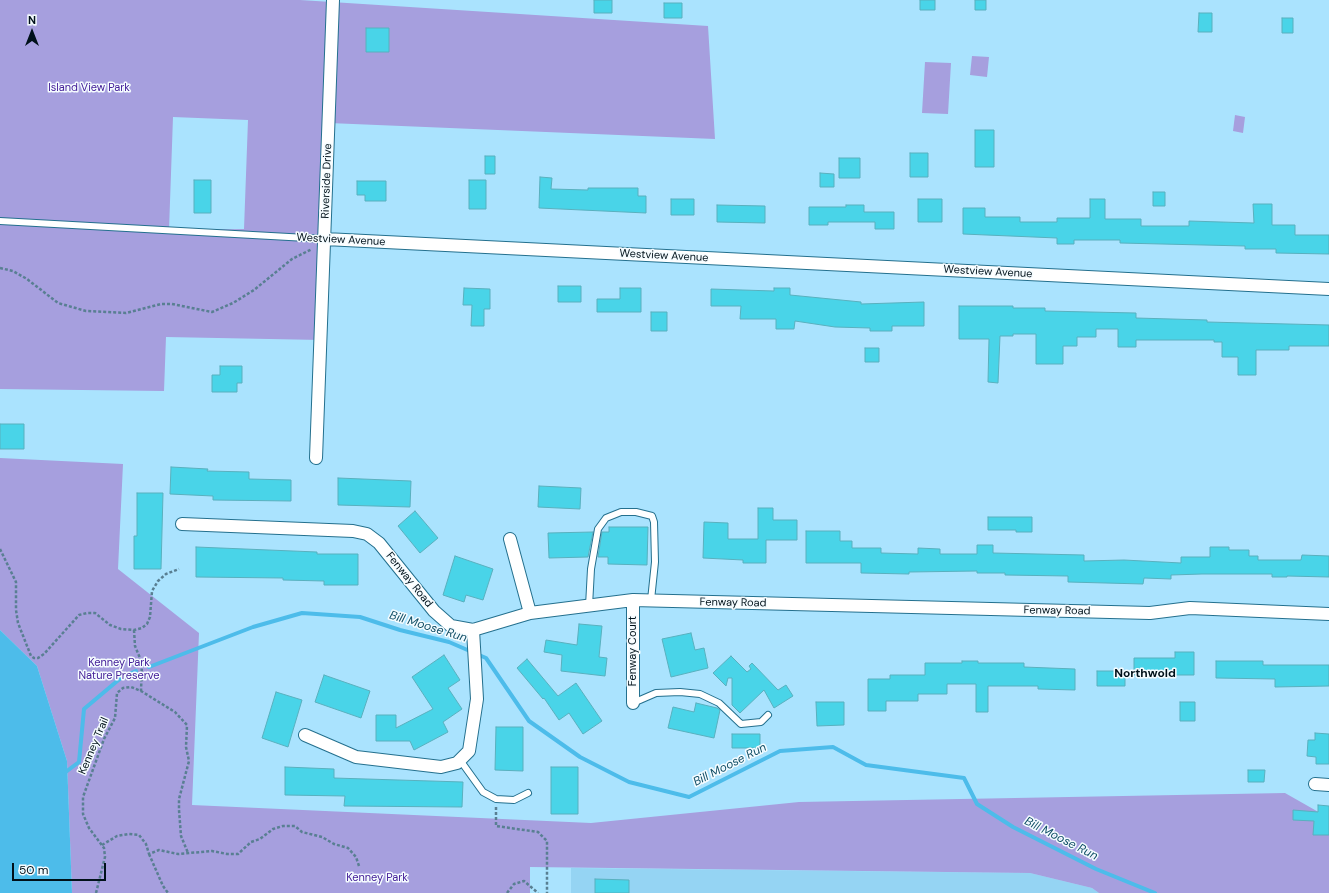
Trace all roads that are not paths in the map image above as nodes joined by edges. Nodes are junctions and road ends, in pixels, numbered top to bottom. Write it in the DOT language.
graph roads {
  1 [pos="333,0"];
  2 [pos="0,221"];
  3 [pos="325,239"];
  4 [pos="1329,289"];
  5 [pos="316,458"];
  6 [pos="182,524"];
  7 [pos="510,539"];
  8 [pos="633,600"];
  9 [pos="651,600"];
  10 [pos="589,606"];
  11 [pos="530,613"];
  12 [pos="1329,614"];
  13 [pos="473,630"];
  14 [pos="633,702"];
  15 [pos="768,715"];
  16 [pos="305,735"];
  17 [pos="460,760"];
  18 [pos="1315,784"];
  19 [pos="1329,784"];
  20 [pos="528,793"];
  1 -- 3 [label="street, Riverside Drive"];
  2 -- 3 [label="lane, Westview Avenue"];
  3 -- 4 [label="street, Westview Avenue"];
  3 -- 5 [label="street, Riverside Drive"];
  6 -- 13 [label="street, Fenway Road"];
  7 -- 11 [label="street"];
  8 -- 9 [label="street, Fenway Road"];
  8 -- 10 [label="street, Fenway Road"];
  8 -- 14 [label="street, Fenway Court"];
  9 -- 10 [label="lane"];
  9 -- 12 [label="street, Fenway Road"];
  10 -- 11 [label="street, Fenway Road"];
  11 -- 13 [label="street, Fenway Road"];
  13 -- 17 [label="street"];
  14 -- 15 [label="lane"];
  16 -- 17 [label="street"];
  17 -- 20 [label="lane"];
  18 -- 19 [label="street"];
}
